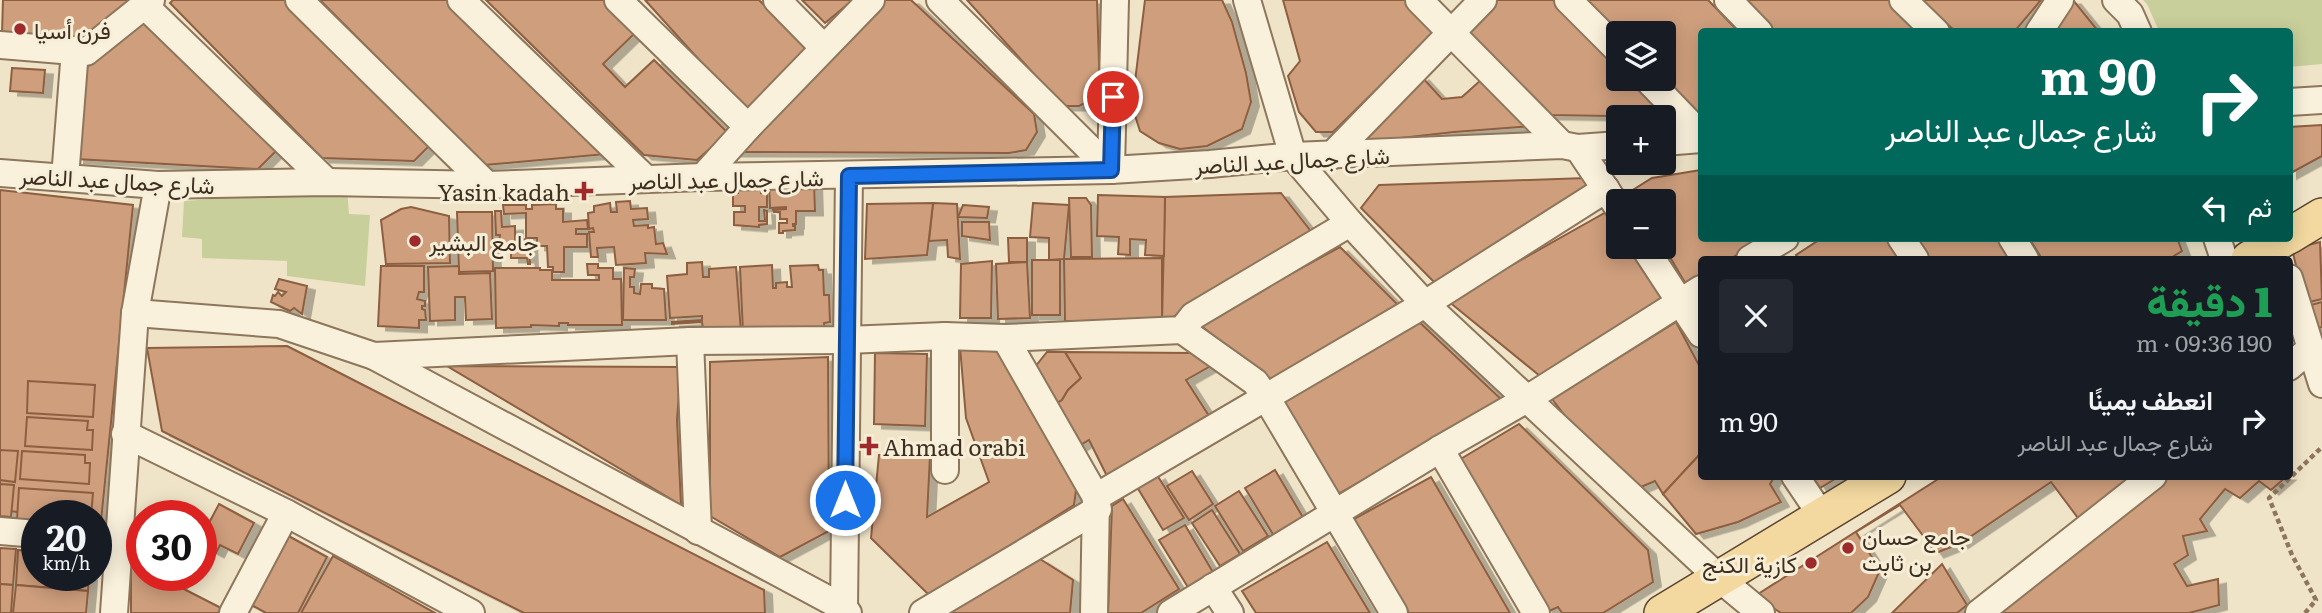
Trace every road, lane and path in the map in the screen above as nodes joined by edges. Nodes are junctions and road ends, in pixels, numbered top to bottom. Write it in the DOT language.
graph roads {
  1 [pos="299,0"];
  2 [pos="461,0"];
  3 [pos="618,0"];
  4 [pos="777,0"];
  5 [pos="871,0"];
  6 [pos="940,0"];
  7 [pos="1115,0"];
  8 [pos="1247,0"];
  9 [pos="1419,0"];
  10 [pos="1483,0"];
  11 [pos="1569,0"];
  12 [pos="1728,0"];
  13 [pos="1903,0"];
  14 [pos="2060,0"];
  15 [pos="2116,0"];
  16 [pos="148,3"];
  17 [pos="1755,28"];
  18 [pos="1932,28"];
  19 [pos="2042,28"];
  20 [pos="2136,28"];
  21 [pos="1452,32"];
  22 [pos="1606,38"];
  23 [pos="0,45"];
  24 [pos="824,48"];
  25 [pos="75,50"];
  26 [pos="1658,91"];
  27 [pos="2322,100"];
  28 [pos="2293,102"];
  29 [pos="748,127"];
  30 [pos="1698,134"];
  31 [pos="1698,137"];
  32 [pos="1676,140"];
  33 [pos="1606,146"];
  34 [pos="1569,147"];
  35 [pos="1293,156"];
  36 [pos="1331,156"];
  37 [pos="1111,170"];
  38 [pos="0,173"];
  39 [pos="849,176"];
  40 [pos="703,177"];
  41 [pos="65,178"];
  42 [pos="646,179"];
  43 [pos="327,182"];
  44 [pos="487,185"];
  45 [pos="158,186"];
  46 [pos="1606,192"];
  47 [pos="1606,202"];
  48 [pos="2322,216"];
  49 [pos="1350,223"];
  50 [pos="2293,236"];
  51 [pos="1656,259"];
  52 [pos="2293,291"];
  53 [pos="1690,295"];
  54 [pos="1425,304"];
  55 [pos="135,313"];
  56 [pos="1698,323"];
  57 [pos="1182,330"];
  58 [pos="945,336"];
  59 [pos="1005,338"];
  60 [pos="846,340"];
  61 [pos="690,341"];
  62 [pos="2311,348"];
  63 [pos="374,356"];
  64 [pos="2293,364"];
  65 [pos="2322,384"];
  66 [pos="1266,397"];
  67 [pos="1527,399"];
  68 [pos="125,434"];
  69 [pos="2322,447"];
  70 [pos="1440,449"];
  71 [pos="945,470"];
  72 [pos="2293,475"];
  73 [pos="1799,480"];
  74 [pos="1881,480"];
  75 [pos="2148,480"];
  76 [pos="2288,480"];
  77 [pos="1097,503"];
  78 [pos="286,513"];
  79 [pos="1334,514"];
  80 [pos="112,515"];
  81 [pos="1822,516"];
  82 [pos="0,531"];
  83 [pos="698,531"];
  84 [pos="21,533"];
  85 [pos="1720,579"];
  86 [pos="1213,587"];
  87 [pos="112,589"];
  88 [pos="843,611"];
  89 [pos="114,613"];
  90 [pos="233,613"];
  91 [pos="471,613"];
  92 [pos="923,613"];
  93 [pos="1094,613"];
  94 [pos="1171,613"];
  95 [pos="1230,613"];
  96 [pos="1394,613"];
  97 [pos="1536,613"];
  98 [pos="1662,613"];
  99 [pos="1761,613"];
  100 [pos="1979,613"];
  101 [pos="2305,613"];
  1 -- 44 [label="street"];
  2 -- 42 [label="street"];
  3 -- 29 [label="street"];
  4 -- 24 [label="street"];
  5 -- 24 [label="street"];
  6 -- 37 [label="street"];
  7 -- 37 [label="street"];
  8 -- 35 [label="street"];
  9 -- 21 [label="street"];
  10 -- 21 [label="street"];
  11 -- 22 [label="street"];
  12 -- 17 [label="street"];
  13 -- 18 [label="street"];
  14 -- 19 [label="street"];
  15 -- 20 [label="street"];
  16 -- 25 [label="street"];
  16 -- 43 [label="street"];
  21 -- 34 [label="street"];
  21 -- 36 [label="street"];
  23 -- 25 [label="street"];
  24 -- 29 [label="street"];
  25 -- 41 [label="street"];
  26 -- 30 [label="street"];
  27 -- 28 [label="street"];
  29 -- 40 [label="street"];
  31 -- 32 [label="street"];
  33 -- 34 [label="street, شارع جمال عبد الناصر"];
  34 -- 36 [label="street, شارع جمال عبد الناصر"];
  34 -- 46 [label="street"];
  35 -- 36 [label="street, شارع جمال عبد الناصر"];
  35 -- 37 [label="street, شارع جمال عبد الناصر"];
  35 -- 49 [label="street"];
  37 -- 39 [label="street, شارع جمال عبد الناصر"];
  38 -- 41 [label="street, شارع جمال عبد الناصر"];
  39 -- 40 [label="street, شارع جمال عبد الناصر"];
  39 -- 60 [label="street"];
  40 -- 42 [label="street, شارع جمال عبد الناصر"];
  41 -- 45 [label="street, شارع جمال عبد الناصر"];
  42 -- 44 [label="street, شارع جمال عبد الناصر"];
  43 -- 44 [label="street, شارع جمال عبد الناصر"];
  43 -- 45 [label="street, شارع جمال عبد الناصر"];
  45 -- 55 [label="street"];
  47 -- 54 [label="street"];
  48 -- 50 [label="main road"];
  49 -- 54 [label="street"];
  49 -- 57 [label="street"];
  51 -- 53 [label="street"];
  52 -- 62 [label="street"];
  53 -- 56 [label="street"];
  53 -- 67 [label="street"];
  54 -- 66 [label="street"];
  54 -- 67 [label="street"];
  55 -- 63 [label="street"];
  55 -- 68 [label="street"];
  57 -- 59 [label="street"];
  57 -- 66 [label="street"];
  58 -- 59 [label="street"];
  58 -- 60 [label="street"];
  58 -- 71 [label="street"];
  59 -- 77 [label="street"];
  60 -- 61 [label="street"];
  60 -- 88 [label="street"];
  61 -- 63 [label="street"];
  61 -- 83 [label="street"];
  62 -- 64 [label="street"];
  62 -- 65 [label="street"];
  63 -- 83 [label="street"];
  66 -- 77 [label="street"];
  66 -- 79 [label="street"];
  67 -- 70 [label="street"];
  67 -- 85 [label="street"];
  68 -- 78 [label="street"];
  68 -- 80 [label="street"];
  69 -- 72 [label="path"];
  70 -- 79 [label="street"];
  70 -- 97 [label="street"];
  73 -- 81 [label="street"];
  74 -- 81 [label="main road"];
  75 -- 100 [label="street"];
  76 -- 101 [label="path"];
  77 -- 92 [label="street"];
  77 -- 93 [label="street"];
  78 -- 90 [label="street"];
  78 -- 91 [label="street"];
  79 -- 86 [label="street"];
  79 -- 96 [label="street"];
  81 -- 85 [label="main road"];
  82 -- 84 [label="street"];
  83 -- 88 [label="street"];
  85 -- 98 [label="main road"];
  85 -- 99 [label="street"];
  86 -- 94 [label="street"];
  86 -- 95 [label="street"];
  87 -- 89 [label="street"];
}
